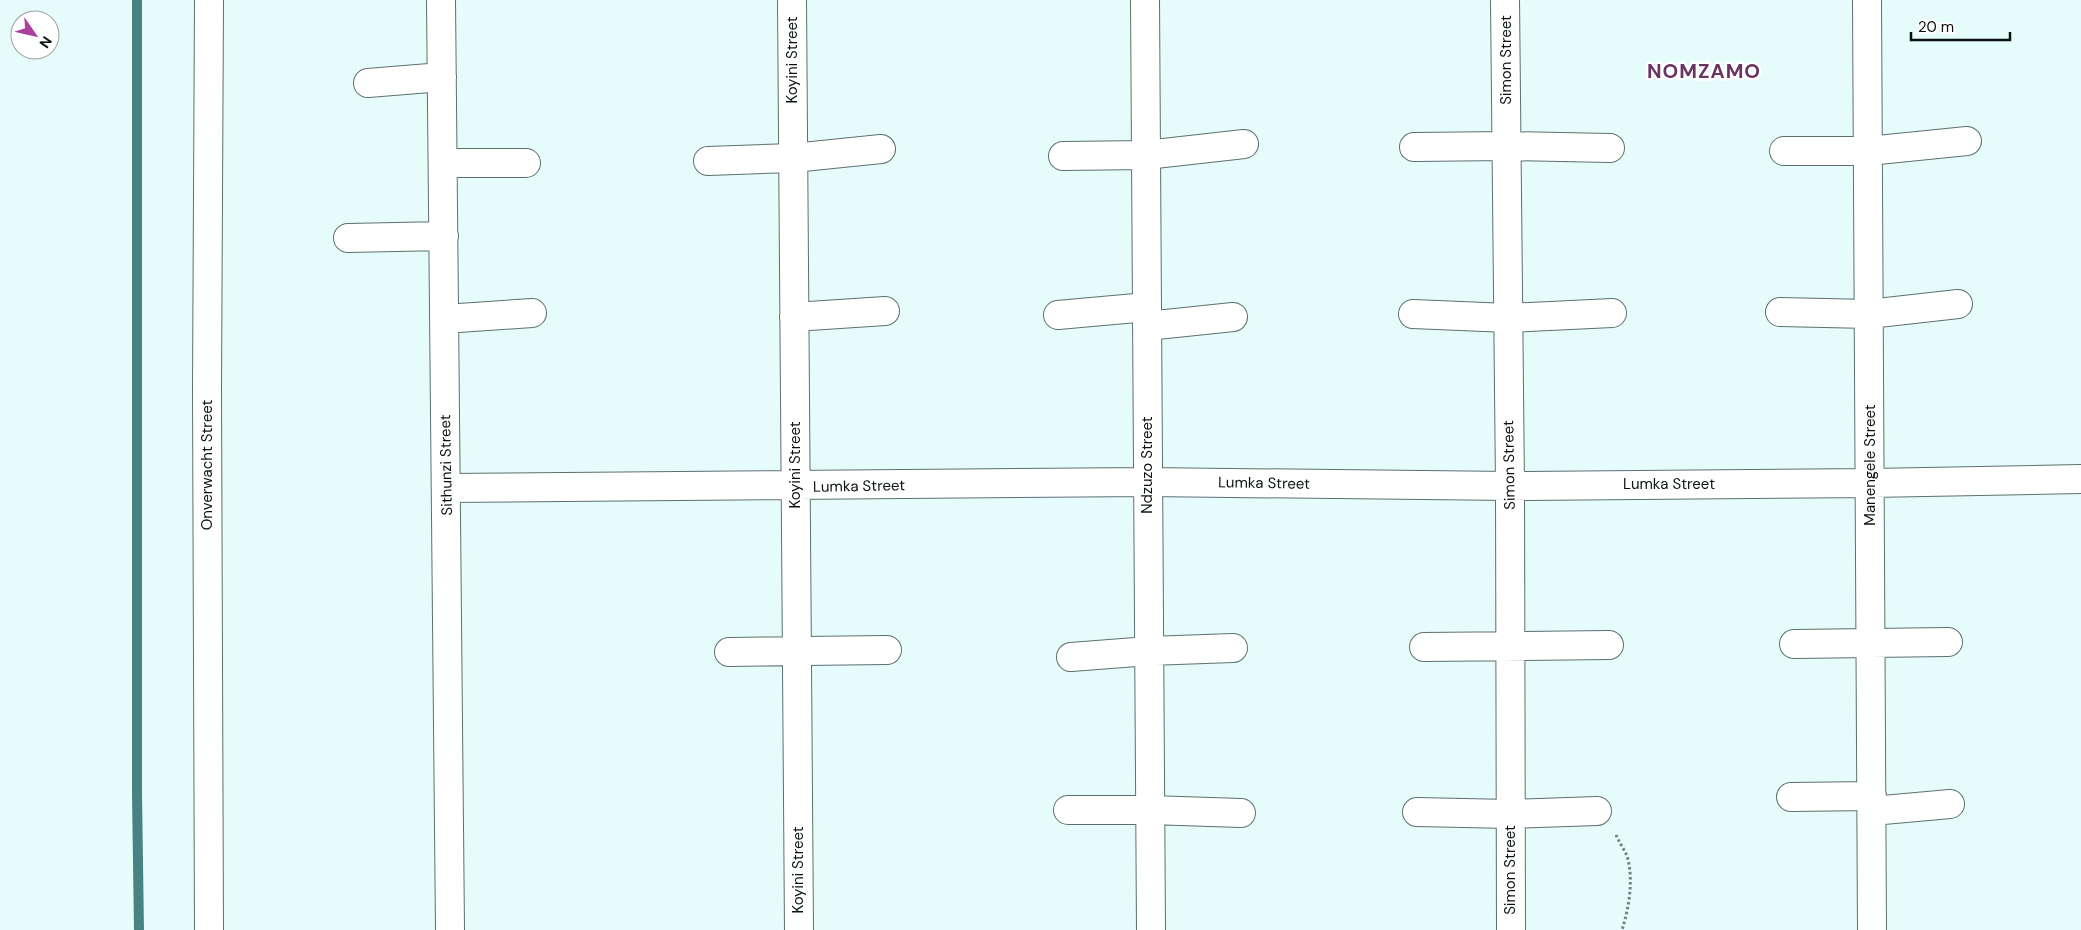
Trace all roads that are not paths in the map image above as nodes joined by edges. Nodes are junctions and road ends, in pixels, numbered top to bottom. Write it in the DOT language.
graph roads {
  1 [pos="208,0"];
  2 [pos="441,0"];
  3 [pos="792,0"];
  4 [pos="1146,0"];
  5 [pos="1505,0"];
  6 [pos="1866,0"];
  7 [pos="442,77"];
  8 [pos="368,83"];
  9 [pos="1967,141"];
  10 [pos="1244,144"];
  11 [pos="1506,146"];
  12 [pos="1414,148"];
  13 [pos="1610,148"];
  14 [pos="881,149"];
  15 [pos="1784,151"];
  16 [pos="1868,151"];
  17 [pos="1063,156"];
  18 [pos="1146,156"];
  19 [pos="793,158"];
  20 [pos="708,161"];
  21 [pos="443,163"];
  22 [pos="526,163"];
  23 [pos="444,236"];
  24 [pos="348,238"];
  25 [pos="1958,304"];
  26 [pos="885,312"];
  27 [pos="1780,312"];
  28 [pos="532,313"];
  29 [pos="1612,313"];
  30 [pos="1412,314"];
  31 [pos="1869,314"];
  32 [pos="1058,315"];
  33 [pos="1147,316"];
  34 [pos="794,317"];
  35 [pos="1233,317"];
  36 [pos="1508,318"];
  37 [pos="444,319"];
  38 [pos="2081,479"];
  39 [pos="1147,482"];
  40 [pos="1871,483"];
  41 [pos="1510,486"];
  42 [pos="795,487"];
  43 [pos="446,488"];
  44 [pos="1948,642"];
  45 [pos="1794,644"];
  46 [pos="1871,644"];
  47 [pos="1609,645"];
  48 [pos="1232,648"];
  49 [pos="1424,648"];
  50 [pos="1510,648"];
  51 [pos="887,650"];
  52 [pos="1149,651"];
  53 [pos="729,652"];
  54 [pos="796,652"];
  55 [pos="1071,657"];
  56 [pos="1791,797"];
  57 [pos="1872,804"];
  58 [pos="1950,804"];
  59 [pos="1068,810"];
  60 [pos="1150,810"];
  61 [pos="1596,811"];
  62 [pos="1418,812"];
  63 [pos="1241,813"];
  64 [pos="1510,814"];
  65 [pos="209,930"];
  66 [pos="450,930"];
  67 [pos="798,930"];
  68 [pos="1151,930"];
  69 [pos="1511,930"];
  70 [pos="1872,930"];
  1 -- 65 [label="street, Onverwacht Street"];
  2 -- 7 [label="street, Sithunzi Street"];
  3 -- 19 [label="street, Koyini Street"];
  4 -- 18 [label="street, Ndzuzo Street"];
  5 -- 11 [label="street, Simon Street"];
  6 -- 16 [label="street, Manengele Street"];
  7 -- 8 [label="street"];
  7 -- 21 [label="street, Sithunzi Street"];
  9 -- 16 [label="street"];
  10 -- 18 [label="street"];
  11 -- 12 [label="street"];
  11 -- 13 [label="street"];
  11 -- 36 [label="street, Simon Street"];
  14 -- 19 [label="street"];
  15 -- 16 [label="street"];
  16 -- 31 [label="street, Manengele Street"];
  17 -- 18 [label="street"];
  18 -- 33 [label="street, Ndzuzo Street"];
  19 -- 20 [label="street"];
  19 -- 34 [label="street, Koyini Street"];
  21 -- 22 [label="street"];
  21 -- 23 [label="street, Sithunzi Street"];
  23 -- 24 [label="street"];
  23 -- 37 [label="street, Sithunzi Street"];
  25 -- 31 [label="street"];
  26 -- 34 [label="street"];
  27 -- 31 [label="street"];
  28 -- 37 [label="street"];
  29 -- 36 [label="street"];
  30 -- 36 [label="street"];
  31 -- 40 [label="street, Manengele Street"];
  32 -- 33 [label="street"];
  33 -- 35 [label="street"];
  33 -- 39 [label="street, Ndzuzo Street"];
  34 -- 42 [label="street, Koyini Street"];
  36 -- 41 [label="street, Simon Street"];
  37 -- 43 [label="street, Sithunzi Street"];
  38 -- 40 [label="street, Lumka Street"];
  39 -- 41 [label="street, Lumka Street"];
  39 -- 42 [label="street, Lumka Street"];
  39 -- 52 [label="street, Ndzuzo Street"];
  40 -- 41 [label="street, Lumka Street"];
  40 -- 46 [label="street, Manengele Street"];
  41 -- 50 [label="street, Simon Street"];
  42 -- 43 [label="street, Lumka Street"];
  42 -- 54 [label="street, Koyini Street"];
  43 -- 66 [label="street, Sithunzi Street"];
  44 -- 46 [label="street"];
  45 -- 46 [label="street"];
  46 -- 57 [label="street, Manengele Street"];
  47 -- 50 [label="street"];
  48 -- 52 [label="street"];
  49 -- 50 [label="street"];
  50 -- 64 [label="street, Simon Street"];
  51 -- 54 [label="street"];
  52 -- 55 [label="street"];
  52 -- 60 [label="street, Ndzuzo Street"];
  53 -- 54 [label="street"];
  54 -- 67 [label="street, Koyini Street"];
  56 -- 57 [label="street"];
  57 -- 58 [label="street"];
  57 -- 70 [label="street, Manengele Street"];
  59 -- 60 [label="street"];
  60 -- 63 [label="street"];
  60 -- 68 [label="street, Ndzuzo Street"];
  61 -- 64 [label="street"];
  62 -- 64 [label="street"];
  64 -- 69 [label="street, Simon Street"];
}
